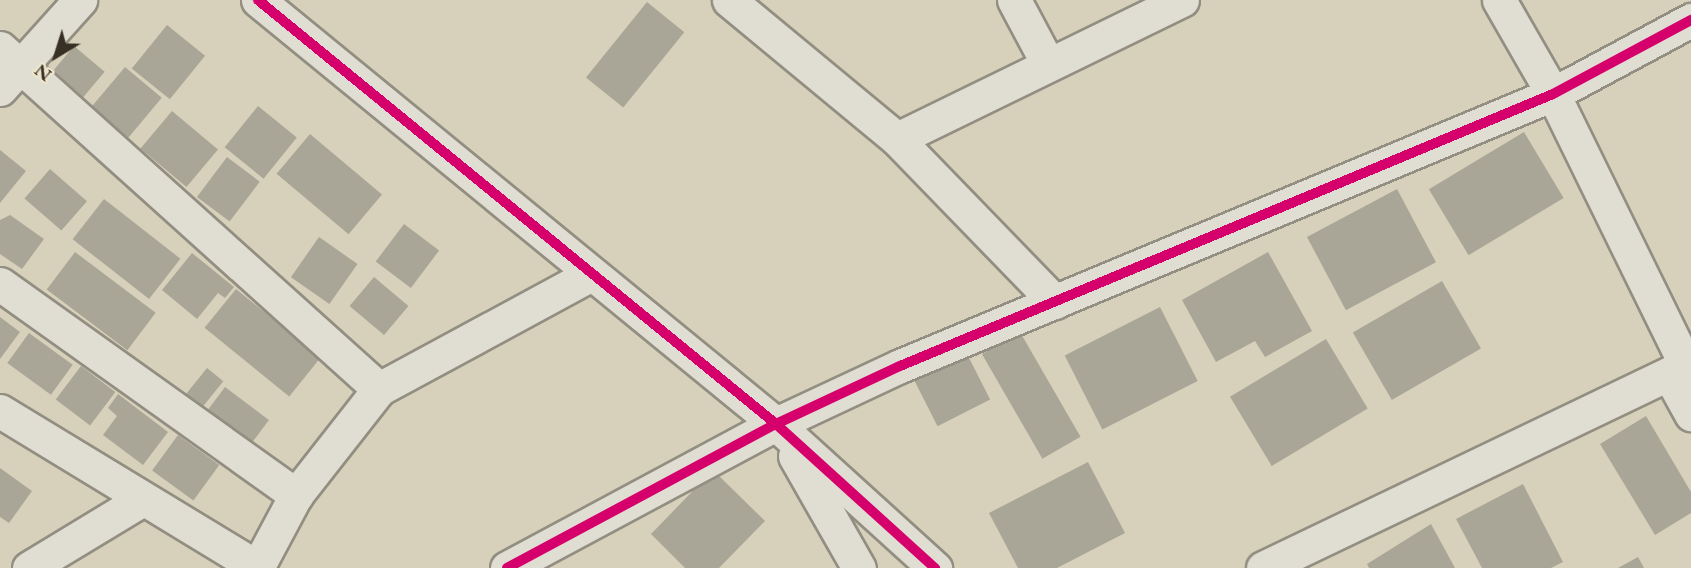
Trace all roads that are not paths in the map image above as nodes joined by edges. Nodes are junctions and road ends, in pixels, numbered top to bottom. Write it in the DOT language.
graph roads {
  1 [pos="80,0"];
  2 [pos="258,0"];
  3 [pos="729,0"];
  4 [pos="1014,0"];
  5 [pos="1182,0"];
  6 [pos="1499,0"];
  7 [pos="1691,20"];
  8 [pos="1047,62"];
  9 [pos="6,69"];
  10 [pos="1553,93"];
  11 [pos="897,139"];
  12 [pos="590,275"];
  13 [pos="0,284"];
  14 [pos="1055,302"];
  15 [pos="1682,367"];
  16 [pos="379,389"];
  17 [pos="0,411"];
  18 [pos="1691,414"];
  19 [pos="776,424"];
  20 [pos="296,495"];
  21 [pos="143,499"];
  22 [pos="29,568"];
  23 [pos="257,568"];
  24 [pos="507,568"];
  25 [pos="859,568"];
  26 [pos="935,568"];
  27 [pos="1263,568"];
  1 -- 9 [label="street"];
  2 -- 12 [label="street"];
  3 -- 11 [label="street"];
  4 -- 8 [label="street"];
  5 -- 8 [label="street"];
  6 -- 10 [label="street"];
  7 -- 10 [label="street"];
  8 -- 11 [label="street"];
  9 -- 16 [label="street"];
  10 -- 14 [label="street"];
  10 -- 15 [label="street"];
  11 -- 14 [label="street"];
  12 -- 16 [label="street"];
  12 -- 19 [label="street"];
  13 -- 20 [label="street"];
  14 -- 19 [label="street"];
  15 -- 18 [label="street"];
  15 -- 27 [label="street"];
  16 -- 20 [label="street"];
  17 -- 21 [label="street"];
  19 -- 24 [label="street"];
  19 -- 25 [label="street"];
  19 -- 26 [label="street"];
  20 -- 23 [label="street"];
  21 -- 22 [label="street"];
  21 -- 23 [label="street"];
}
